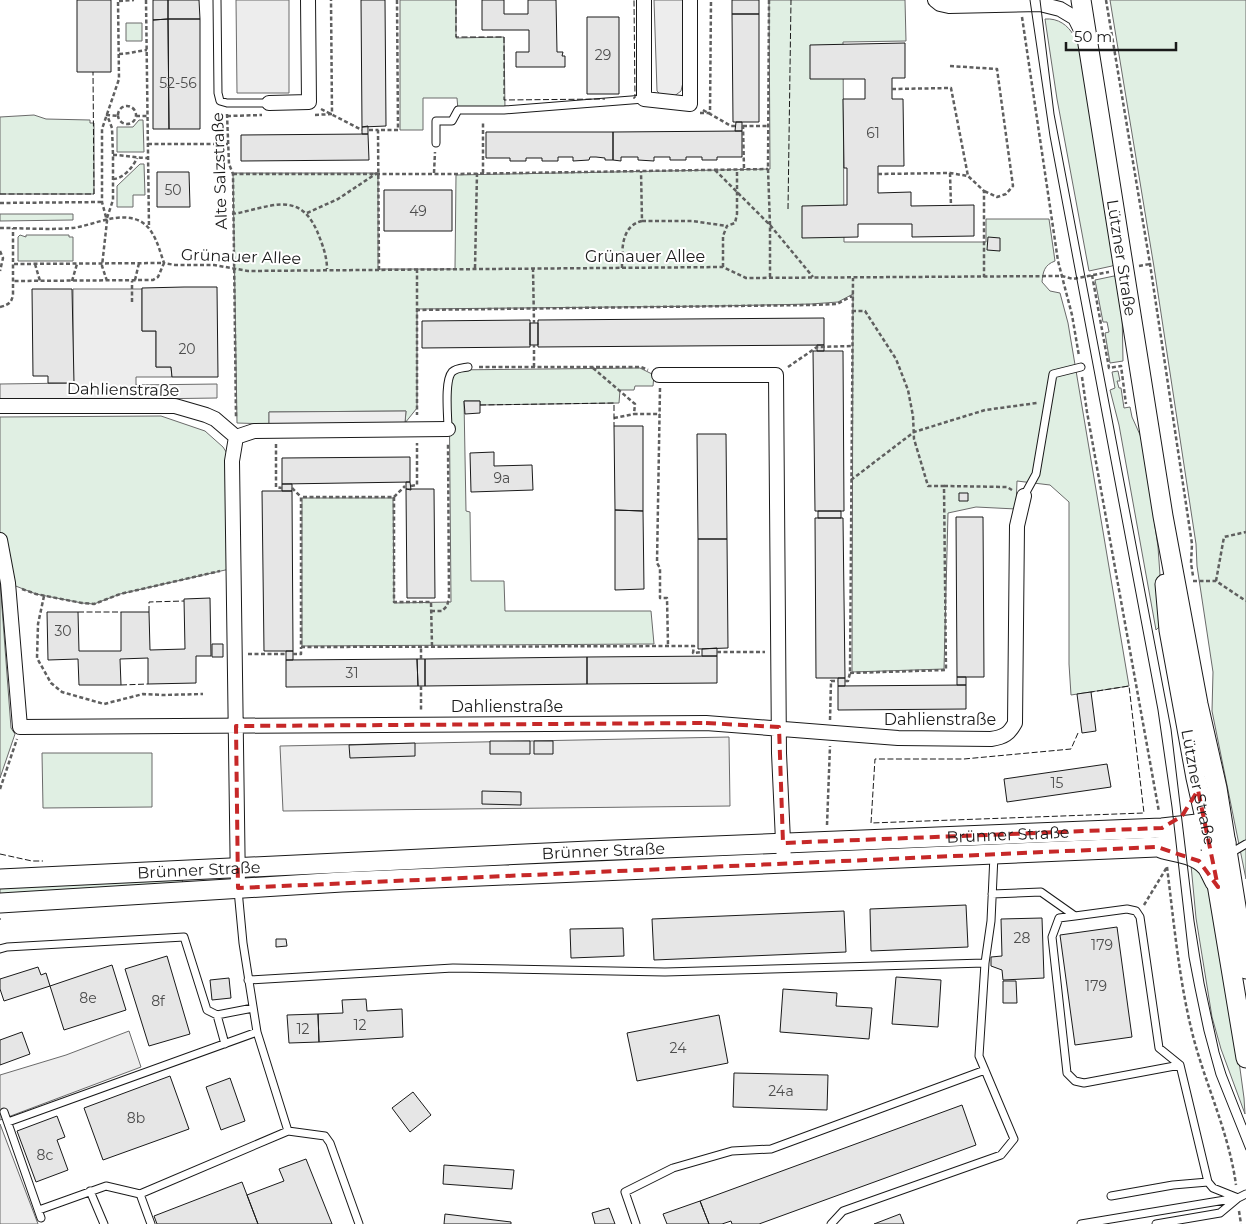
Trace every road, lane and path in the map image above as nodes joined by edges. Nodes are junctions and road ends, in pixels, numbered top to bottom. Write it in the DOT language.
graph roads {
  1 [pos="118,0"];
  2 [pos="134,0"];
  3 [pos="146,0"];
  4 [pos="217,0"];
  5 [pos="308,0"];
  6 [pos="397,0"];
  7 [pos="644,0"];
  8 [pos="690,0"];
  9 [pos="769,0"];
  10 [pos="935,0"];
  11 [pos="1081,0"];
  12 [pos="1106,0"];
  13 [pos="1043,2"];
  14 [pos="1021,12"];
  15 [pos="1089,44"];
  16 [pos="147,50"];
  17 [pos="119,54"];
  18 [pos="950,66"];
  19 [pos="892,89"];
  20 [pos="644,99"];
  21 [pos="309,102"];
  22 [pos="227,103"];
  23 [pos="269,103"];
  24 [pos="690,104"];
  25 [pos="483,110"];
  26 [pos="107,115"];
  27 [pos="118,116"];
  28 [pos="136,116"];
  29 [pos="148,116"];
  30 [pos="736,126"];
  31 [pos="768,126"];
  32 [pos="362,130"];
  33 [pos="369,130"];
  34 [pos="378,130"];
  35 [pos="436,143"];
  36 [pos="148,144"];
  37 [pos="228,144"];
  38 [pos="113,155"];
  39 [pos="137,158"];
  40 [pos="148,158"];
  41 [pos="744,169"];
  42 [pos="768,169"];
  43 [pos="715,170"];
  44 [pos="736,170"];
  45 [pos="641,171"];
  46 [pos="378,173"];
  47 [pos="477,173"];
  48 [pos="483,173"];
  49 [pos="950,173"];
  50 [pos="233,174"];
  51 [pos="434,174"];
  52 [pos="878,174"];
  53 [pos="968,176"];
  54 [pos="113,179"];
  55 [pos="736,192"];
  56 [pos="984,192"];
  57 [pos="102,202"];
  58 [pos="0,203"];
  59 [pos="952,206"];
  60 [pos="307,213"];
  61 [pos="232,214"];
  62 [pos="107,220"];
  63 [pos="642,220"];
  64 [pos="770,225"];
  65 [pos="727,226"];
  66 [pos="0,228"];
  67 [pos="13,228"];
  68 [pos="149,228"];
  69 [pos="0,251"];
  70 [pos="103,263"];
  71 [pos="139,263"];
  72 [pos="14,264"];
  73 [pos="35,264"];
  74 [pos="77,264"];
  75 [pos="164,264"];
  76 [pos="233,267"];
  77 [pos="723,267"];
  78 [pos="475,268"];
  79 [pos="533,268"];
  80 [pos="622,268"];
  81 [pos="1124,268"];
  82 [pos="416,269"];
  83 [pos="328,270"];
  84 [pos="379,270"];
  85 [pos="0,271"];
  86 [pos="1092,275"];
  87 [pos="1062,276"];
  88 [pos="813,277"];
  89 [pos="984,277"];
  90 [pos="770,278"];
  91 [pos="853,278"];
  92 [pos="134,280"];
  93 [pos="14,281"];
  94 [pos="40,281"];
  95 [pos="72,281"];
  96 [pos="107,281"];
  97 [pos="852,296"];
  98 [pos="132,302"];
  99 [pos="0,306"];
  100 [pos="416,310"];
  101 [pos="534,310"];
  102 [pos="852,311"];
  103 [pos="534,323"];
  104 [pos="534,345"];
  105 [pos="852,346"];
  106 [pos="468,367"];
  107 [pos="534,367"];
  108 [pos="592,367"];
  109 [pos="1081,368"];
  110 [pos="660,375"];
  111 [pos="776,375"];
  112 [pos="1048,402"];
  113 [pos="1126,404"];
  114 [pos="0,406"];
  115 [pos="634,414"];
  116 [pos="660,414"];
  117 [pos="614,418"];
  118 [pos="417,429"];
  119 [pos="448,429"];
  120 [pos="276,431"];
  121 [pos="914,432"];
  122 [pos="236,436"];
  123 [pos="851,480"];
  124 [pos="406,486"];
  125 [pos="411,486"];
  126 [pos="944,486"];
  127 [pos="282,488"];
  128 [pos="292,488"];
  129 [pos="1024,496"];
  130 [pos="301,497"];
  131 [pos="394,497"];
  132 [pos="1163,516"];
  133 [pos="1246,532"];
  134 [pos="0,540"];
  135 [pos="234,568"];
  136 [pos="1216,581"];
  137 [pos="8,583"];
  138 [pos="44,596"];
  139 [pos="1246,601"];
  140 [pos="431,611"];
  141 [pos="668,645"];
  142 [pos="421,646"];
  143 [pos="432,646"];
  144 [pos="301,647"];
  145 [pos="702,652"];
  146 [pos="717,652"];
  147 [pos="779,652"];
  148 [pos="234,654"];
  149 [pos="286,654"];
  150 [pos="293,654"];
  151 [pos="421,659"];
  152 [pos="850,674"];
  153 [pos="838,681"];
  154 [pos="845,681"];
  155 [pos="421,686"];
  156 [pos="203,694"];
  157 [pos="421,724"];
  158 [pos="236,726"];
  159 [pos="20,727"];
  160 [pos="779,727"];
  161 [pos="830,732"];
  162 [pos="0,789"];
  163 [pos="1198,790"];
  164 [pos="1161,822"];
  165 [pos="827,830"];
  166 [pos="1217,832"];
  167 [pos="783,843"];
  168 [pos="1246,844"];
  169 [pos="1162,853"];
  170 [pos="994,854"];
  171 [pos="784,863"];
  172 [pos="1167,866"];
  173 [pos="236,868"];
  174 [pos="0,879"];
  175 [pos="1218,887"];
  176 [pos="238,888"];
  177 [pos="992,894"];
  178 [pos="0,902"];
  179 [pos="1138,915"];
  180 [pos="1075,916"];
  181 [pos="0,949"];
  182 [pos="985,963"];
  183 [pos="1246,969"];
  184 [pos="248,980"];
  185 [pos="253,1008"];
  186 [pos="217,1016"];
  187 [pos="257,1032"];
  188 [pos="224,1044"];
  189 [pos="1246,1058"];
  190 [pos="1180,1065"];
  191 [pos="985,1070"];
  192 [pos="4,1112"];
  193 [pos="8,1122"];
  194 [pos="288,1131"];
  195 [pos="1208,1182"];
  196 [pos="90,1191"];
  197 [pos="140,1194"];
  198 [pos="1246,1194"];
  199 [pos="1111,1196"];
  200 [pos="1238,1198"];
  201 [pos="39,1210"];
  202 [pos="42,1218"];
  203 [pos="104,1224"];
  204 [pos="151,1224"];
  205 [pos="359,1224"];
  206 [pos="636,1224"];
  207 [pos="831,1224"];
  208 [pos="1081,1224"];
  209 [pos="1156,1224"];
  210 [pos="1241,1224"];
  1 -- 2 [label="path"];
  1 -- 17 [label="path"];
  3 -- 16 [label="path"];
  4 -- 22 [label="lane"];
  5 -- 21 [label="street"];
  6 -- 34 [label="path"];
  7 -- 20 [label="street"];
  8 -- 24 [label="street"];
  9 -- 31 [label="path"];
  10 -- 13 [label="street"];
  11 -- 15 [label="main road, Lützner Straße"];
  12 -- 136 [label="path"];
  13 -- 15 [label="street"];
  14 -- 87 [label="path"];
  15 -- 81 [label="main road, Lützner Straße"];
  16 -- 17 [label="path"];
  16 -- 29 [label="path"];
  17 -- 26 [label="path"];
  18 -- 56 [label="path"];
  19 -- 53 [label="path"];
  20 -- 24 [label="street"];
  20 -- 25 [label="lane"];
  21 -- 23 [label="street"];
  21 -- 32 [label="path"];
  22 -- 23 [label="lane"];
  22 -- 37 [label="path, Alte Salzstraße"];
  24 -- 30 [label="path"];
  25 -- 35 [label="lane"];
  25 -- 48 [label="path"];
  26 -- 27 [label="path"];
  26 -- 38 [label="path"];
  26 -- 57 [label="path"];
  27 -- 28 [label="path"];
  27 -- 28 [label="path"];
  28 -- 29 [label="path"];
  29 -- 36 [label="path"];
  31 -- 41 [label="path"];
  31 -- 42 [label="path"];
  33 -- 34 [label="path"];
  34 -- 46 [label="path"];
  35 -- 51 [label="path"];
  36 -- 37 [label="path"];
  36 -- 40 [label="path"];
  37 -- 50 [label="path, Alte Salzstraße"];
  38 -- 39 [label="path"];
  38 -- 54 [label="path"];
  39 -- 40 [label="path"];
  39 -- 54 [label="path"];
  40 -- 68 [label="path"];
  41 -- 42 [label="path"];
  41 -- 44 [label="path"];
  42 -- 64 [label="path"];
  43 -- 44 [label="path"];
  43 -- 45 [label="path"];
  43 -- 55 [label="path"];
  44 -- 55 [label="path"];
  45 -- 48 [label="path"];
  45 -- 63 [label="path"];
  46 -- 50 [label="path"];
  46 -- 51 [label="path"];
  46 -- 60 [label="path"];
  46 -- 84 [label="path"];
  47 -- 48 [label="path"];
  47 -- 51 [label="path"];
  47 -- 78 [label="path"];
  49 -- 52 [label="path"];
  49 -- 53 [label="path"];
  49 -- 59 [label="path"];
  50 -- 61 [label="path, Alte Salzstraße"];
  53 -- 56 [label="path"];
  54 -- 62 [label="path"];
  55 -- 64 [label="path"];
  55 -- 65 [label="path"];
  56 -- 89 [label="path"];
  57 -- 58 [label="path"];
  57 -- 62 [label="path"];
  60 -- 61 [label="path"];
  60 -- 83 [label="path"];
  61 -- 76 [label="path, Alte Salzstraße"];
  62 -- 67 [label="path"];
  62 -- 68 [label="path"];
  62 -- 70 [label="path"];
  63 -- 65 [label="path"];
  63 -- 80 [label="path"];
  64 -- 88 [label="path"];
  64 -- 90 [label="path"];
  65 -- 77 [label="path"];
  66 -- 67 [label="path"];
  67 -- 72 [label="path"];
  68 -- 75 [label="path, Grünauer Allee"];
  69 -- 85 [label="path"];
  70 -- 71 [label="path"];
  70 -- 74 [label="path"];
  70 -- 96 [label="path"];
  71 -- 75 [label="path"];
  71 -- 92 [label="path"];
  72 -- 73 [label="path"];
  72 -- 93 [label="path"];
  73 -- 74 [label="path"];
  73 -- 94 [label="path"];
  74 -- 95 [label="path"];
  75 -- 76 [label="path, Grünauer Allee"];
  75 -- 92 [label="path, Grünauer Allee"];
  76 -- 83 [label="path, Grünauer Allee"];
  76 -- 122 [label="path"];
  77 -- 80 [label="path, Grünauer Allee"];
  77 -- 90 [label="path, Grünauer Allee"];
  78 -- 79 [label="path, Grünauer Allee"];
  78 -- 82 [label="path, Grünauer Allee"];
  79 -- 80 [label="path, Grünauer Allee"];
  79 -- 101 [label="path"];
  81 -- 86 [label="path, Grünauer Allee"];
  81 -- 132 [label="main road, Lützner Straße"];
  82 -- 84 [label="path, Grünauer Allee"];
  82 -- 100 [label="path"];
  83 -- 84 [label="path, Grünauer Allee"];
  86 -- 87 [label="path, Grünauer Allee"];
  86 -- 113 [label="path"];
  87 -- 89 [label="path, Grünauer Allee"];
  87 -- 109 [label="path"];
  88 -- 90 [label="path, Grünauer Allee"];
  88 -- 91 [label="path, Grünauer Allee"];
  89 -- 91 [label="path, Grünauer Allee"];
  91 -- 97 [label="path"];
  92 -- 96 [label="path, Grünauer Allee"];
  92 -- 98 [label="path"];
  93 -- 94 [label="path, Grünauer Allee"];
  93 -- 99 [label="path"];
  94 -- 95 [label="path, Grünauer Allee"];
  95 -- 96 [label="path, Grünauer Allee"];
  97 -- 101 [label="path"];
  97 -- 102 [label="path"];
  100 -- 101 [label="path"];
  100 -- 118 [label="path"];
  101 -- 103 [label="path"];
  102 -- 105 [label="path"];
  102 -- 121 [label="path"];
  104 -- 107 [label="path"];
  105 -- 111 [label="path"];
  105 -- 123 [label="path"];
  106 -- 107 [label="path"];
  106 -- 119 [label="lane"];
  107 -- 108 [label="path"];
  108 -- 110 [label="path"];
  108 -- 115 [label="path"];
  109 -- 112 [label="lane"];
  109 -- 164 [label="path"];
  110 -- 111 [label="street"];
  110 -- 116 [label="path"];
  111 -- 147 [label="street"];
  112 -- 121 [label="path"];
  112 -- 129 [label="lane"];
  114 -- 122 [label="street, Dahlienstraße"];
  115 -- 116 [label="path"];
  115 -- 117 [label="path"];
  116 -- 141 [label="path"];
  118 -- 119 [label="street"];
  118 -- 120 [label="street"];
  118 -- 125 [label="path"];
  119 -- 140 [label="path"];
  120 -- 122 [label="street"];
  120 -- 127 [label="path"];
  121 -- 123 [label="path"];
  121 -- 126 [label="path"];
  122 -- 135 [label="street"];
  123 -- 152 [label="path"];
  124 -- 131 [label="path"];
  126 -- 129 [label="path"];
  126 -- 152 [label="path"];
  128 -- 130 [label="path"];
  129 -- 161 [label="street, Dahlienstraße"];
  130 -- 131 [label="path"];
  130 -- 144 [label="path"];
  131 -- 140 [label="path"];
  132 -- 163 [label="main road, Lützner Straße"];
  132 -- 166 [label="main road, Lützner Straße"];
  133 -- 136 [label="path"];
  134 -- 137 [label="street"];
  135 -- 138 [label="path"];
  135 -- 148 [label="street"];
  136 -- 139 [label="path"];
  137 -- 138 [label="path"];
  137 -- 159 [label="street"];
  138 -- 156 [label="path"];
  140 -- 143 [label="path"];
  141 -- 143 [label="path"];
  141 -- 145 [label="path"];
  142 -- 143 [label="path"];
  142 -- 144 [label="path"];
  142 -- 151 [label="path"];
  144 -- 150 [label="path"];
  146 -- 147 [label="path"];
  147 -- 160 [label="street"];
  148 -- 149 [label="path"];
  148 -- 158 [label="street"];
  152 -- 154 [label="path"];
  153 -- 161 [label="path"];
  155 -- 157 [label="path"];
  157 -- 158 [label="street, Dahlienstraße"];
  157 -- 160 [label="street, Dahlienstraße"];
  158 -- 159 [label="street, Dahlienstraße"];
  158 -- 173 [label="street"];
  159 -- 162 [label="path"];
  160 -- 161 [label="street, Dahlienstraße"];
  160 -- 167 [label="street"];
  161 -- 165 [label="path"];
  163 -- 164 [label="main road"];
  163 -- 166 [label="main road, Lützner Straße"];
  164 -- 166 [label="main road, Brünner Straße"];
  164 -- 167 [label="main road, Brünner Straße"];
  166 -- 168 [label="lane"];
  166 -- 169 [label="main road, Brünner Straße"];
  166 -- 175 [label="main road, Lützner Straße"];
  166 -- 183 [label="main road, Lützner Straße"];
  167 -- 171 [label="street"];
  167 -- 173 [label="main road, Brünner Straße"];
  169 -- 170 [label="main road, Brünner Straße"];
  169 -- 172 [label="path"];
  169 -- 175 [label="main road"];
  170 -- 171 [label="main road, Brünner Straße"];
  170 -- 177 [label="lane"];
  171 -- 176 [label="main road, Brünner Straße"];
  172 -- 179 [label="path"];
  172 -- 200 [label="path"];
  173 -- 174 [label="main road, Brünner Straße"];
  173 -- 176 [label="street"];
  175 -- 189 [label="main road, Lützner Straße"];
  176 -- 178 [label="main road, Brünner Straße"];
  176 -- 184 [label="lane, Brünner Straße"];
  177 -- 180 [label="lane"];
  177 -- 182 [label="lane"];
  179 -- 180 [label="lane"];
  179 -- 190 [label="lane"];
  180 -- 190 [label="lane"];
  181 -- 186 [label="lane"];
  182 -- 184 [label="lane"];
  182 -- 191 [label="lane"];
  184 -- 185 [label="lane, Brünner Straße"];
  185 -- 186 [label="lane"];
  185 -- 187 [label="lane, Brünner Straße"];
  186 -- 188 [label="lane"];
  187 -- 188 [label="lane"];
  187 -- 194 [label="lane, Brünner Straße"];
  188 -- 193 [label="lane"];
  190 -- 195 [label="lane"];
  191 -- 206 [label="lane"];
  191 -- 207 [label="lane"];
  192 -- 193 [label="lane"];
  193 -- 201 [label="lane"];
  194 -- 197 [label="lane"];
  194 -- 205 [label="lane"];
  195 -- 199 [label="lane"];
  195 -- 200 [label="lane"];
  196 -- 197 [label="lane"];
  196 -- 201 [label="lane"];
  196 -- 203 [label="lane"];
  197 -- 204 [label="lane"];
  198 -- 200 [label="lane"];
  200 -- 208 [label="lane"];
  200 -- 209 [label="lane"];
  200 -- 210 [label="path"];
  201 -- 202 [label="lane"];
}
